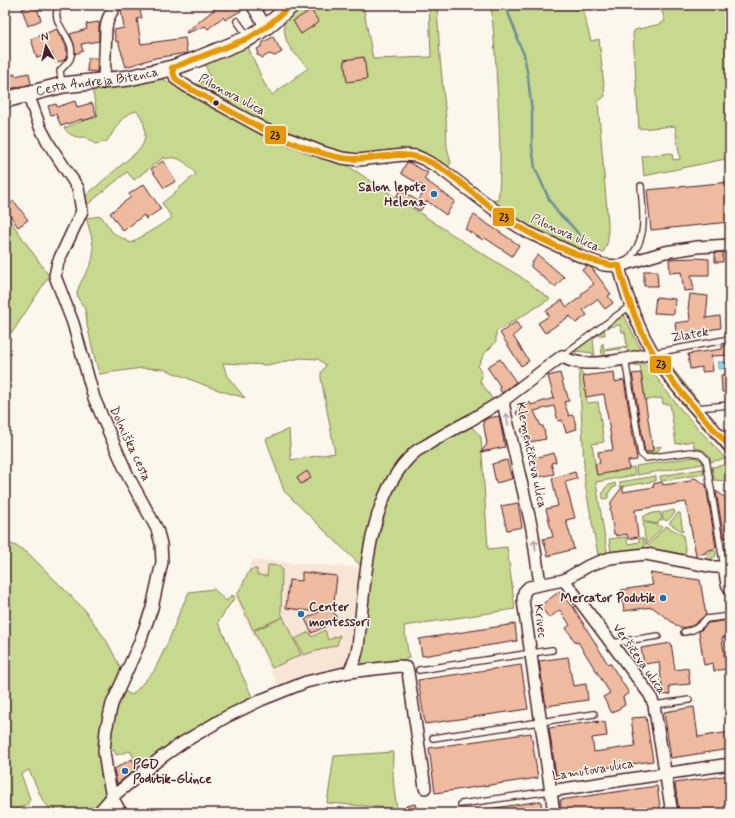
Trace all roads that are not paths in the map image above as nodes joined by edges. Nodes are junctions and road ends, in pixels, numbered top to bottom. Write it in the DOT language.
graph roads {
  1 [pos="60,5"];
  2 [pos="115,5"];
  3 [pos="252,5"];
  4 [pos="292,5"];
  5 [pos="237,21"];
  6 [pos="266,27"];
  7 [pos="249,38"];
  8 [pos="172,68"];
  9 [pos="104,81"];
  10 [pos="62,85"];
  11 [pos="28,94"];
  12 [pos="5,100"];
  13 [pos="641,186"];
  14 [pos="730,245"];
  15 [pos="619,266"];
  16 [pos="630,306"];
  17 [pos="730,339"];
  18 [pos="653,353"];
  19 [pos="562,356"];
  20 [pos="624,359"];
  21 [pos="504,400"];
  22 [pos="730,405"];
  23 [pos="695,408"];
  24 [pos="730,447"];
  25 [pos="727,567"];
  26 [pos="564,580"];
  27 [pos="540,584"];
  28 [pos="730,589"];
  29 [pos="730,616"];
  30 [pos="684,632"];
  31 [pos="658,636"];
  32 [pos="612,643"];
  33 [pos="552,650"];
  34 [pos="530,653"];
  35 [pos="419,670"];
  36 [pos="349,672"];
  37 [pos="689,700"];
  38 [pos="654,705"];
  39 [pos="594,714"];
  40 [pos="540,722"];
  41 [pos="433,738"];
  42 [pos="730,764"];
  43 [pos="666,774"];
  44 [pos="425,788"];
  45 [pos="550,791"];
  46 [pos="112,797"];
  47 [pos="461,804"];
  48 [pos="99,812"];
  49 [pos="113,813"];
  50 [pos="121,813"];
  51 [pos="554,813"];
  52 [pos="672,813"];
  1 -- 10 [label="lane"];
  2 -- 9 [label="street"];
  3 -- 6 [label="street"];
  4 -- 6 [label="street, Cesta Andreja Bitenca"];
  5 -- 7 [label="lane"];
  6 -- 7 [label="street, Cesta Andreja Bitenca"];
  7 -- 8 [label="street, Cesta Andreja Bitenca"];
  8 -- 9 [label="street, Cesta Andreja Bitenca"];
  8 -- 15 [label="street, Pilonova ulica"];
  9 -- 10 [label="street, Cesta Andreja Bitenca"];
  10 -- 11 [label="street, Cesta Andreja Bitenca"];
  11 -- 12 [label="street, Cesta Andreja Bitenca"];
  11 -- 46 [label="street, Dolniška cesta"];
  13 -- 15 [label="lane"];
  14 -- 15 [label="street, Pilonova ulica"];
  15 -- 16 [label="street"];
  16 -- 18 [label="street"];
  16 -- 19 [label="lane"];
  17 -- 18 [label="lane, Zlatek"];
  18 -- 20 [label="street"];
  18 -- 23 [label="street"];
  19 -- 20 [label="street"];
  19 -- 21 [label="street, Klemenčičeva ulica"];
  20 -- 25 [label="lane"];
  27 -- 21 [label="street, Klemenčičeva ulica, one-way"];
  21 -- 36 [label="street"];
  22 -- 23 [label="lane"];
  23 -- 24 [label="street"];
  25 -- 26 [label="street, Krivec"];
  25 -- 28 [label="street"];
  26 -- 27 [label="street, Krivec"];
  26 -- 32 [label="street, Veršičeva ulica"];
  27 -- 34 [label="street, Krivec"];
  29 -- 30 [label="lane"];
  31 -- 32 [label="lane"];
  32 -- 38 [label="street, Veršičeva ulica"];
  33 -- 34 [label="lane"];
  34 -- 35 [label="lane"];
  34 -- 40 [label="street, Krivec"];
  36 -- 44 [label="street"];
  36 -- 46 [label="street"];
  37 -- 38 [label="lane"];
  38 -- 43 [label="street, Veršičeva ulica"];
  39 -- 40 [label="lane"];
  40 -- 41 [label="lane"];
  40 -- 45 [label="street, Krivec"];
  42 -- 43 [label="street, Lamutova ulica"];
  43 -- 45 [label="street, Lamutova ulica"];
  43 -- 52 [label="street, Veršičeva ulica"];
  45 -- 47 [label="lane, Lamutova ulica"];
  45 -- 51 [label="street, Krivec"];
  46 -- 48 [label="street"];
  46 -- 50 [label="street, Dolniška cesta"];
  48 -- 49 [label="street"];
}
